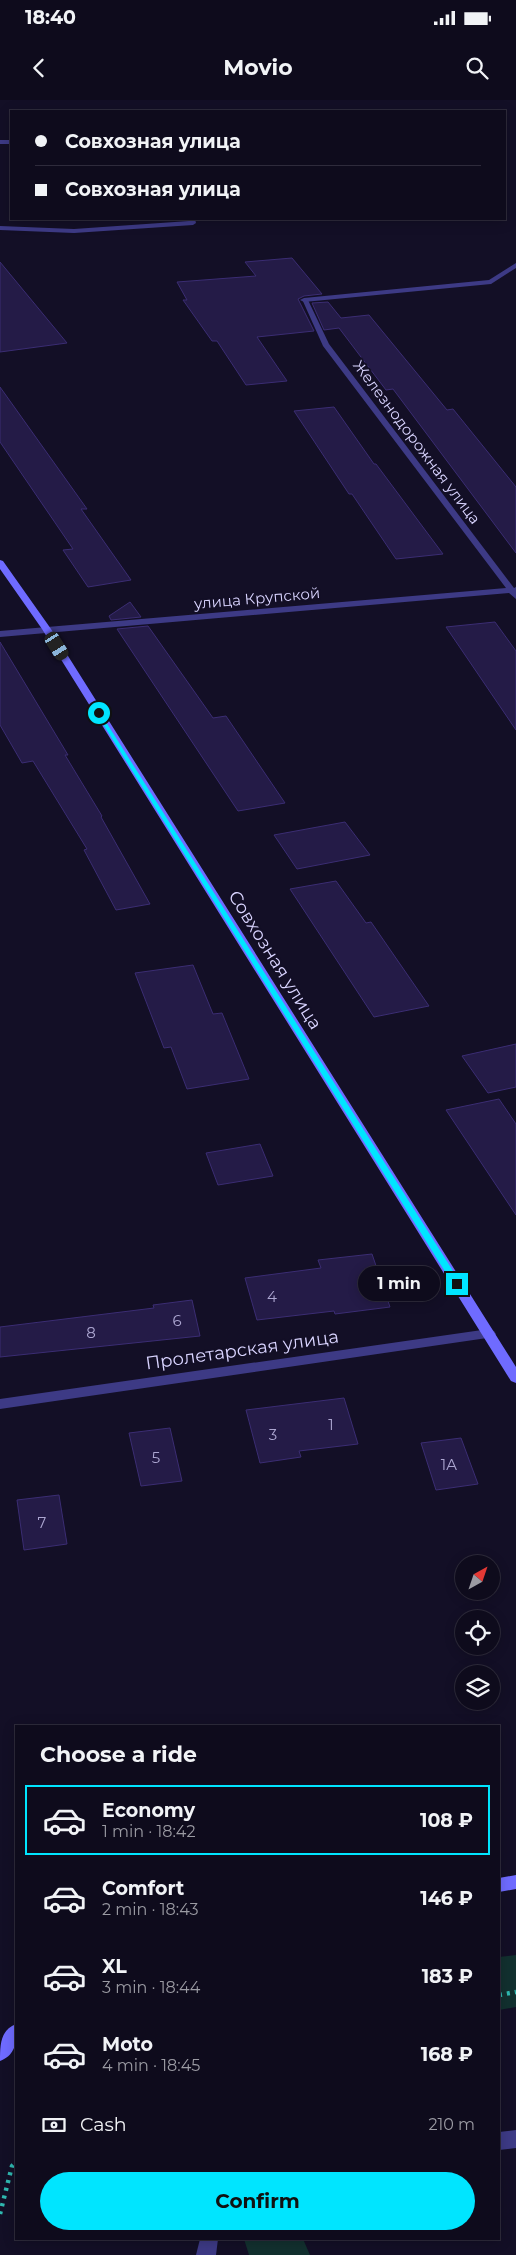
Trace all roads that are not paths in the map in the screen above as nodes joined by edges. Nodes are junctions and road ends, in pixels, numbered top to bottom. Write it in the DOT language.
graph roads {
  1 [pos="192,220"];
  2 [pos="0,228"];
  3 [pos="516,265"];
  4 [pos="0,563"];
  5 [pos="515,592"];
  6 [pos="46,629"];
  7 [pos="0,634"];
  8 [pos="489,1334"];
  9 [pos="516,1378"];
  10 [pos="0,1404"];
  11 [pos="516,1882"];
  12 [pos="500,1885"];
  13 [pos="516,2139"];
  14 [pos="500,2142"];
  15 [pos="209,2240"];
  16 [pos="206,2255"];
  1 -- 2 [label="street"];
  3 -- 5 [label="street, Железнодорожная улица"];
  4 -- 6 [label="street, Совхозная улица"];
  5 -- 6 [label="street, улица Крупской"];
  6 -- 7 [label="street, улица Крупской"];
  6 -- 8 [label="street, Совхозная улица"];
  8 -- 9 [label="street, Совхозная улица"];
  8 -- 10 [label="street, Пролетарская улица"];
  11 -- 12 [label="street"];
  13 -- 14 [label="street"];
  15 -- 16 [label="street"];
}
